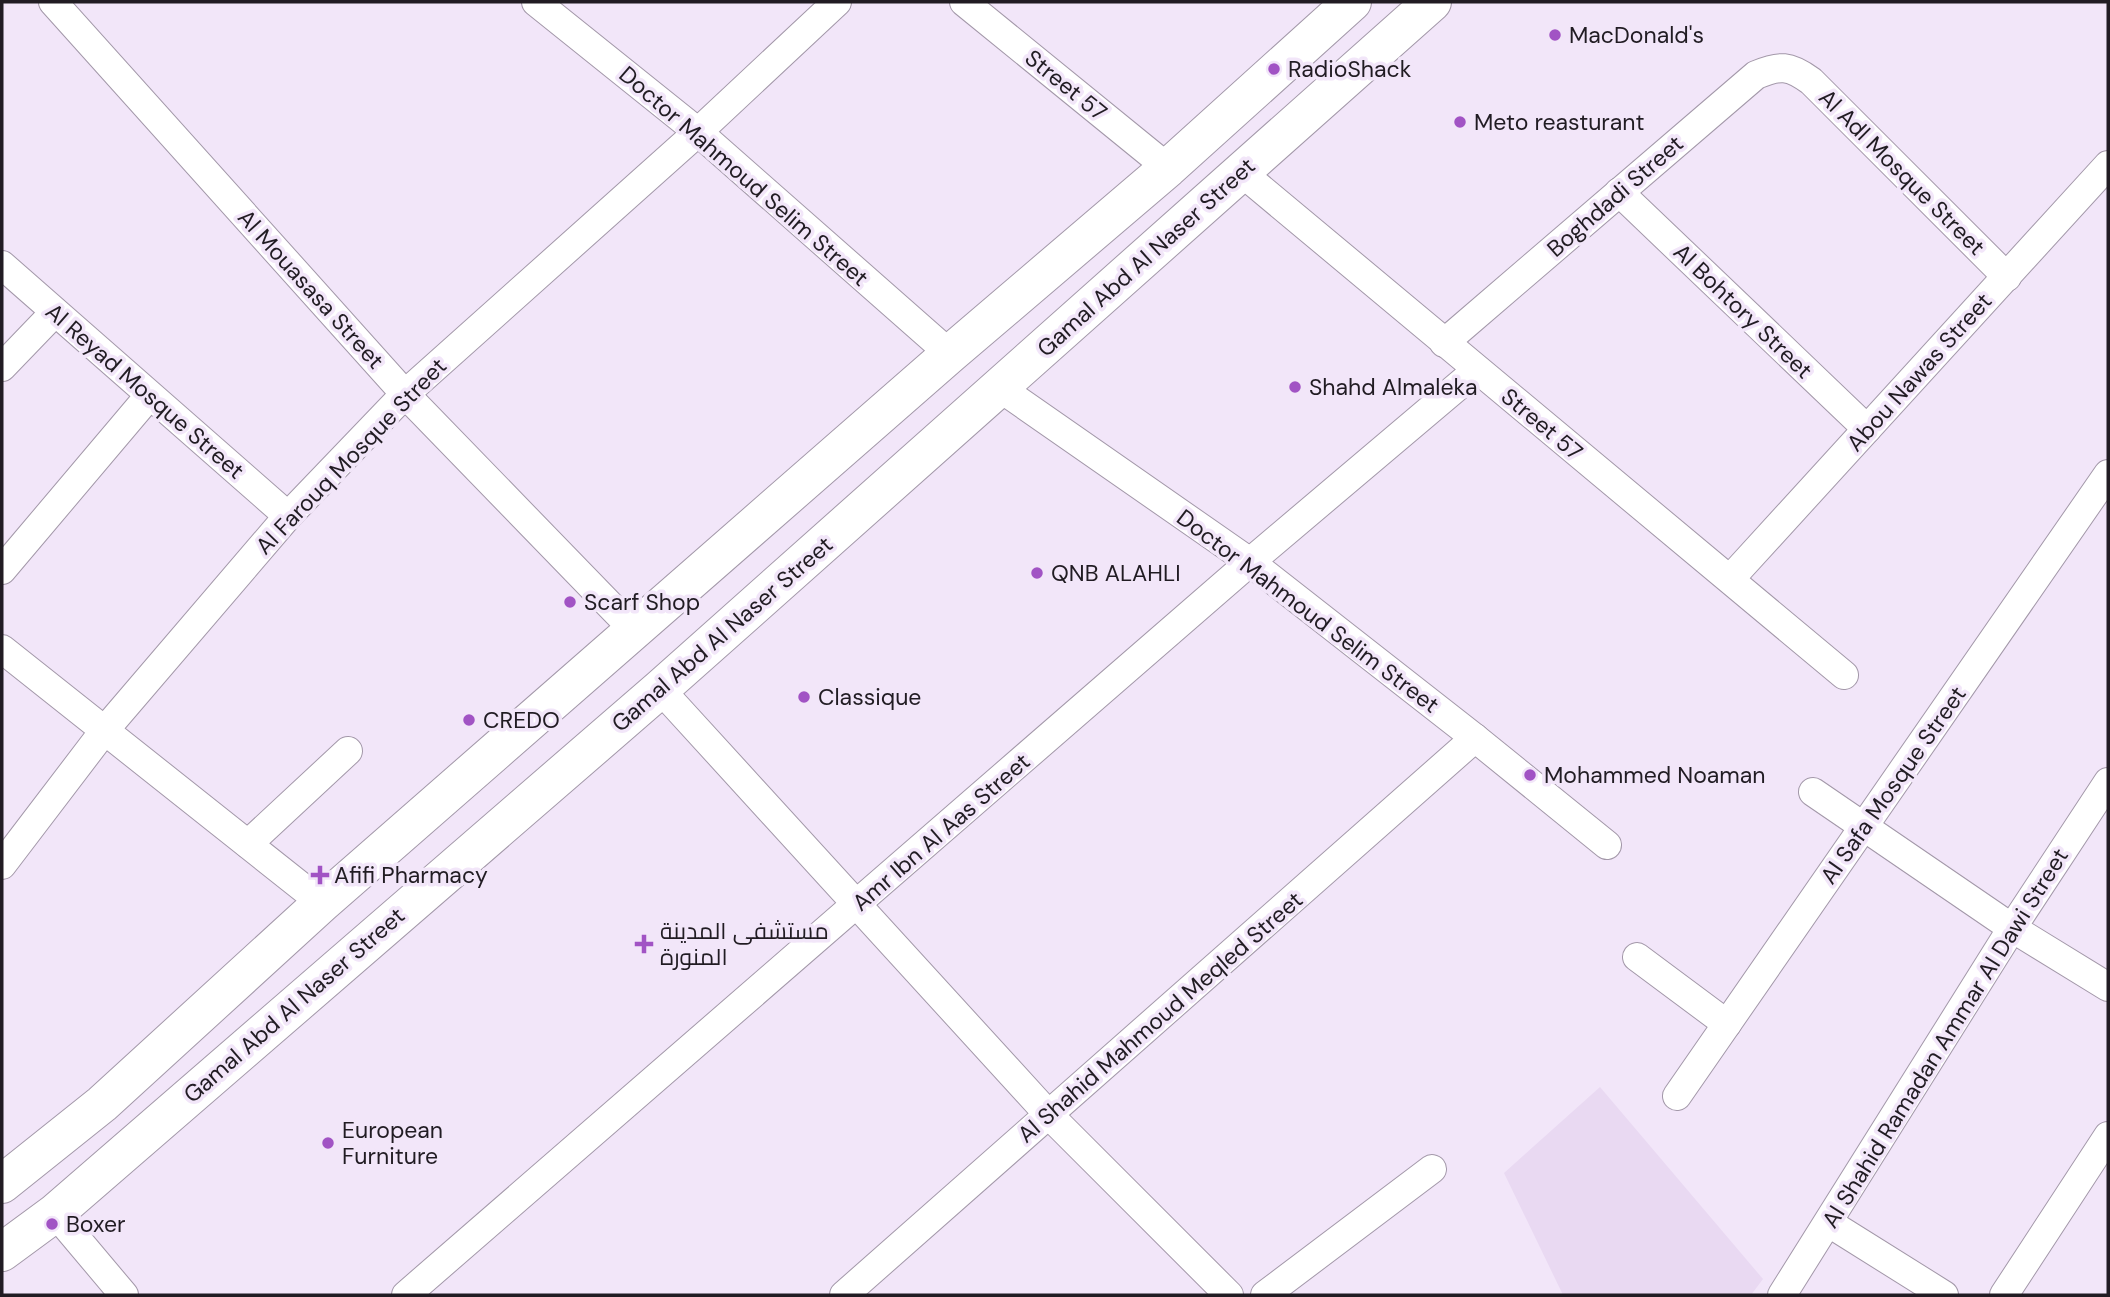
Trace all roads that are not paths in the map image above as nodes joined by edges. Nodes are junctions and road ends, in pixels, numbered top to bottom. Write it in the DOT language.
graph roads {
  1 [pos="53,2"];
  2 [pos="536,2"];
  3 [pos="837,2"];
  4 [pos="964,2"];
  5 [pos="1352,2"];
  6 [pos="1432,2"];
  7 [pos="1795,69"];
  8 [pos="698,132"];
  9 [pos="2108,165"];
  10 [pos="1168,168"];
  11 [pos="1241,172"];
  12 [pos="1619,192"];
  13 [pos="2,265"];
  14 [pos="2007,276"];
  15 [pos="55,312"];
  16 [pos="1444,343"];
  17 [pos="950,354"];
  18 [pos="2,367"];
  19 [pos="1476,370"];
  20 [pos="1000,388"];
  21 [pos="405,394"];
  22 [pos="149,396"];
  23 [pos="1867,429"];
  24 [pos="2108,474"];
  25 [pos="288,516"];
  26 [pos="1250,562"];
  27 [pos="2,570"];
  28 [pos="1730,579"];
  29 [pos="634,630"];
  30 [pos="2,649"];
  31 [pos="1844,675"];
  32 [pos="660,689"];
  33 [pos="104,731"];
  34 [pos="1475,738"];
  35 [pos="348,751"];
  36 [pos="2108,782"];
  37 [pos="1813,792"];
  38 [pos="1864,826"];
  39 [pos="248,844"];
  40 [pos="1607,845"];
  41 [pos="2,866"];
  42 [pos="323,903"];
  43 [pos="857,905"];
  44 [pos="2012,928"];
  45 [pos="1637,957"];
  46 [pos="2108,987"];
  47 [pos="1727,1024"];
  48 [pos="1677,1096"];
  49 [pos="1049,1115"];
  50 [pos="2108,1136"];
  51 [pos="1432,1169"];
  52 [pos="2,1184"];
  53 [pos="55,1213"];
  54 [pos="1829,1223"];
  55 [pos="2,1252"];
  56 [pos="124,1295"];
  57 [pos="406,1295"];
  58 [pos="844,1295"];
  59 [pos="1229,1295"];
  60 [pos="1265,1295"];
  61 [pos="1782,1295"];
  62 [pos="1944,1295"];
  63 [pos="2004,1295"];
  1 -- 21 [label="street, Al Mouasasa Street"];
  2 -- 8 [label="street, Doctor Mahmoud Selim Street"];
  3 -- 8 [label="street, Al Farouq Mosque Street"];
  4 -- 10 [label="street, Street 57"];
  5 -- 10 [label="main road"];
  6 -- 11 [label="main road, Gamal Abd Al Naser Street"];
  7 -- 12 [label="street, Boghdadi Street"];
  7 -- 14 [label="street, Al Adl Mosque Street"];
  8 -- 17 [label="street, Doctor Mahmoud Selim Street"];
  8 -- 21 [label="street, Al Farouq Mosque Street"];
  9 -- 14 [label="street, Abou Nawas Street"];
  10 -- 17 [label="main road"];
  11 -- 16 [label="street, Street 57"];
  11 -- 20 [label="main road, Gamal Abd Al Naser Street"];
  12 -- 16 [label="street, Boghdadi Street"];
  12 -- 23 [label="street, Al Bohtory Street"];
  13 -- 15 [label="street, Al Reyad Mosque Street"];
  14 -- 23 [label="street, Abou Nawas Street"];
  15 -- 18 [label="street"];
  15 -- 22 [label="street, Al Reyad Mosque Street"];
  16 -- 19 [label="street, Street 57"];
  17 -- 29 [label="main road"];
  19 -- 26 [label="street, Amr Ibn Al Aas Street"];
  19 -- 28 [label="street, Street 57"];
  20 -- 26 [label="street, Doctor Mahmoud Selim Street"];
  20 -- 32 [label="main road, Gamal Abd Al Naser Street"];
  21 -- 25 [label="street, Al Farouq Mosque Street"];
  21 -- 29 [label="street, Al Mouasasa Street"];
  22 -- 25 [label="street, Al Reyad Mosque Street"];
  22 -- 27 [label="street"];
  23 -- 28 [label="street, Abou Nawas Street"];
  24 -- 38 [label="street, Al Safa Mosque Street"];
  25 -- 33 [label="street, Al Farouq Mosque Street"];
  26 -- 34 [label="street, Doctor Mahmoud Selim Street"];
  26 -- 43 [label="street, Amr Ibn Al Aas Street"];
  28 -- 31 [label="street, Street 57"];
  29 -- 42 [label="main road"];
  30 -- 33 [label="street"];
  32 -- 43 [label="street"];
  32 -- 53 [label="main road, Gamal Abd Al Naser Street"];
  33 -- 39 [label="street"];
  33 -- 41 [label="street, Al Farouq Mosque Street"];
  34 -- 40 [label="street, Doctor Mahmoud Selim Street"];
  34 -- 49 [label="street, Al Shahid Mahmoud Meqled Street"];
  35 -- 39 [label="street"];
  36 -- 44 [label="street, Al Shahid Ramadan Ammar Al Dawi Street"];
  37 -- 38 [label="street"];
  38 -- 44 [label="street"];
  38 -- 47 [label="street, Al Safa Mosque Street"];
  39 -- 42 [label="street"];
  42 -- 52 [label="main road"];
  43 -- 49 [label="street"];
  43 -- 57 [label="street, Amr Ibn Al Aas Street"];
  44 -- 46 [label="street"];
  44 -- 54 [label="street, Al Shahid Ramadan Ammar Al Dawi Street"];
  45 -- 47 [label="street"];
  47 -- 48 [label="street, Al Safa Mosque Street"];
  49 -- 58 [label="street, Al Shahid Mahmoud Meqled Street"];
  49 -- 59 [label="street"];
  50 -- 63 [label="street"];
  51 -- 60 [label="street"];
  53 -- 55 [label="main road, Gamal Abd Al Naser Street"];
  53 -- 56 [label="street"];
  54 -- 61 [label="street, Al Shahid Ramadan Ammar Al Dawi Street"];
  54 -- 62 [label="street"];
}
